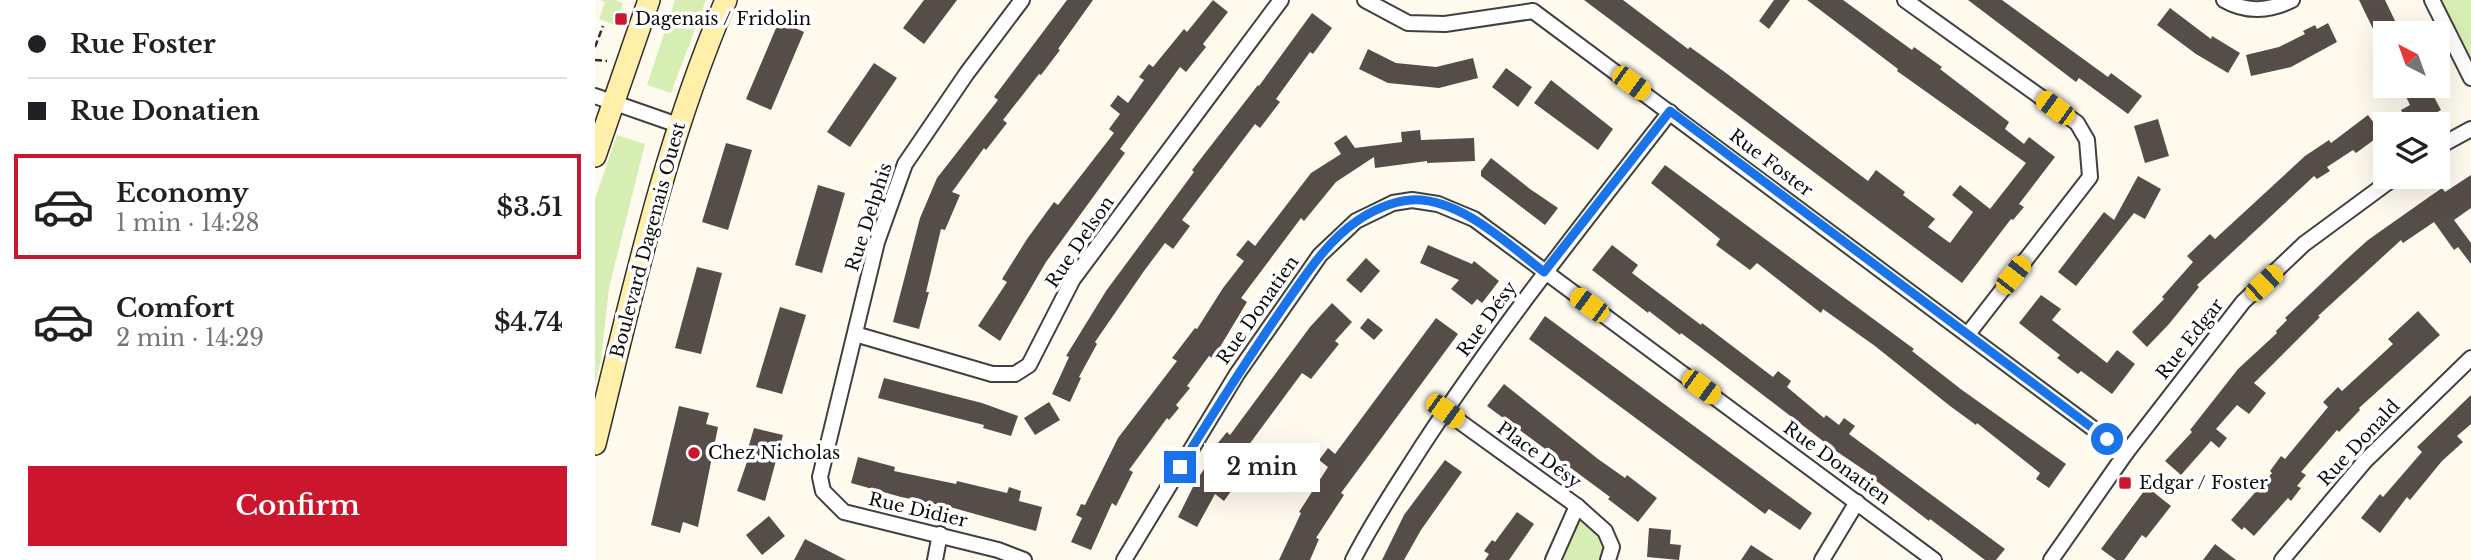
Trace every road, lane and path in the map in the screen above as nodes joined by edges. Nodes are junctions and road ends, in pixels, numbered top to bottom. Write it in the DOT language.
graph roads {
  1 [pos="649,0"];
  2 [pos="726,0"];
  3 [pos="1022,0"];
  4 [pos="1281,0"];
  5 [pos="1364,0"];
  6 [pos="1905,0"];
  7 [pos="2224,0"];
  8 [pos="2292,0"];
  9 [pos="2432,0"];
  10 [pos="1537,5"];
  11 [pos="603,26"];
  12 [pos="595,47"];
  13 [pos="595,60"];
  14 [pos="607,61"];
  15 [pos="2471,78"];
  16 [pos="604,99"];
  17 [pos="1670,111"];
  18 [pos="678,125"];
  19 [pos="2471,130"];
  20 [pos="2450,141"];
  21 [pos="595,156"];
  22 [pos="2379,189"];
  23 [pos="1544,272"];
  24 [pos="855,334"];
  25 [pos="1968,334"];
  26 [pos="2471,358"];
  27 [pos="1445,411"];
  28 [pos="595,444"];
  29 [pos="2126,453"];
  30 [pos="820,477"];
  31 [pos="1857,502"];
  32 [pos="1577,506"];
  33 [pos="940,534"];
  34 [pos="935,560"];
  35 [pos="1024,560"];
  36 [pos="1124,560"];
  37 [pos="1353,560"];
  38 [pos="1553,560"];
  39 [pos="1608,560"];
  40 [pos="1822,560"];
  41 [pos="1934,560"];
  42 [pos="2051,560"];
  43 [pos="2282,560"];
  1 -- 16 [label="main road"];
  2 -- 18 [label="main road, Boulevard Dagenais Ouest"];
  3 -- 24 [label="street, Rue Delphis"];
  4 -- 24 [label="street, Rue Delson"];
  5 -- 10 [label="street, Rue Foster"];
  6 -- 25 [label="street"];
  7 -- 8 [label="street"];
  9 -- 15 [label="street"];
  10 -- 17 [label="street, Rue Foster"];
  11 -- 12 [label="path"];
  13 -- 14 [label="path"];
  16 -- 18 [label="street"];
  16 -- 21 [label="main road"];
  17 -- 23 [label="street, Rue Désy"];
  17 -- 25 [label="street, Rue Foster"];
  18 -- 28 [label="main road, Boulevard Dagenais Ouest"];
  19 -- 20 [label="street"];
  22 -- 29 [label="street, Rue Edgar"];
  23 -- 27 [label="street, Rue Désy"];
  23 -- 31 [label="street, Rue Donatien"];
  23 -- 36 [label="street, Rue Donatien"];
  24 -- 30 [label="street, Rue Delphis"];
  25 -- 29 [label="street, Rue Foster"];
  26 -- 43 [label="street, Rue Donald"];
  27 -- 32 [label="street, Place Désy"];
  27 -- 37 [label="street, Rue Désy"];
  29 -- 42 [label="street, Rue Edgar"];
  30 -- 33 [label="street, Rue Didier"];
  31 -- 40 [label="street"];
  31 -- 41 [label="street, Rue Donatien"];
  32 -- 38 [label="street, Place Désy"];
  32 -- 39 [label="street, Place Désy"];
  33 -- 34 [label="street"];
  33 -- 35 [label="street, Rue Didier"];
}
